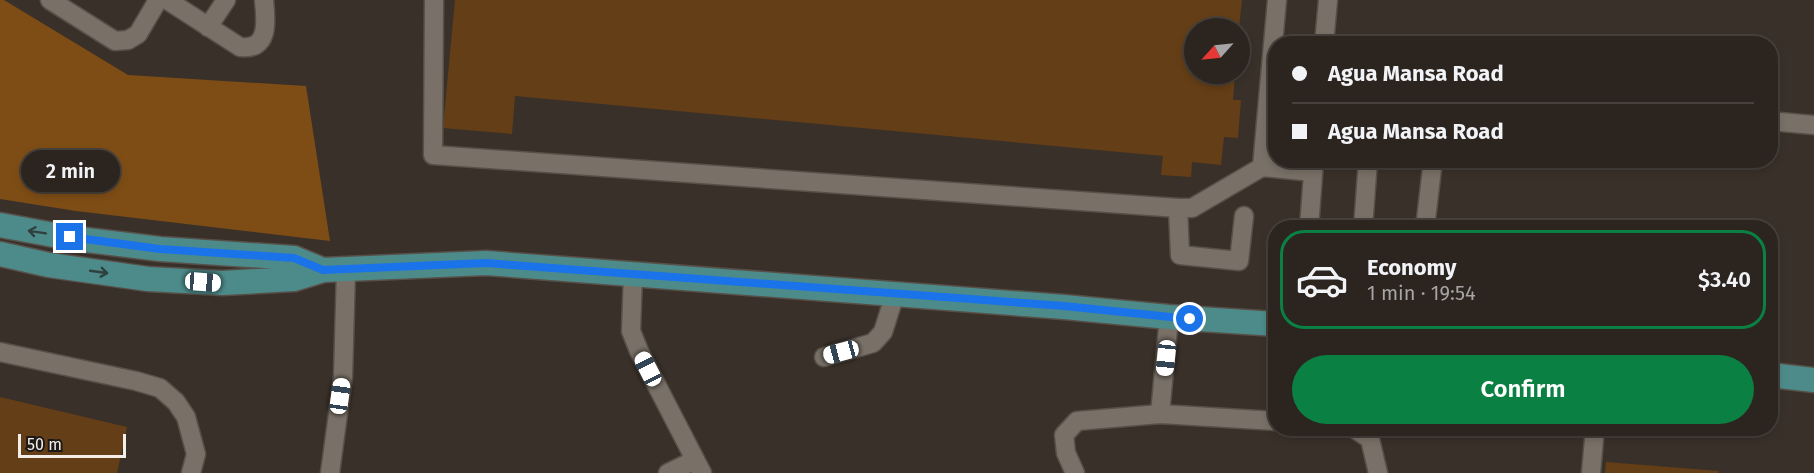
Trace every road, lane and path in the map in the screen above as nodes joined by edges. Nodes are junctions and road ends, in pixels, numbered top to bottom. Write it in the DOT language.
graph roads {
  1 [pos="50,0"];
  2 [pos="226,0"];
  3 [pos="264,0"];
  4 [pos="434,0"];
  5 [pos="1276,0"];
  6 [pos="1328,0"];
  7 [pos="168,1"];
  8 [pos="208,27"];
  9 [pos="1273,36"];
  10 [pos="1325,36"];
  11 [pos="1268,95"];
  12 [pos="1778,122"];
  13 [pos="1814,125"];
  14 [pos="1262,167"];
  15 [pos="1268,167"];
  16 [pos="1314,168"];
  17 [pos="1367,168"];
  18 [pos="1432,168"];
  19 [pos="1178,208"];
  20 [pos="1244,216"];
  21 [pos="1310,220"];
  22 [pos="1364,220"];
  23 [pos="1426,220"];
  24 [pos="0,225"];
  25 [pos="0,254"];
  26 [pos="335,270"];
  27 [pos="633,274"];
  28 [pos="895,294"];
  29 [pos="1169,317"];
  30 [pos="1268,324"];
  31 [pos="0,352"];
  32 [pos="824,357"];
  33 [pos="1778,376"];
  34 [pos="1814,380"];
  35 [pos="1160,414"];
  36 [pos="1268,421"];
  37 [pos="1366,436"];
  38 [pos="1594,439"];
  39 [pos="698,466"];
  40 [pos="191,473"];
  41 [pos="330,473"];
  42 [pos="668,473"];
  43 [pos="1075,473"];
  44 [pos="1378,473"];
  45 [pos="1591,473"];
  1 -- 7 [label="street"];
  2 -- 8 [label="street"];
  3 -- 8 [label="street"];
  4 -- 19 [label="street"];
  5 -- 9 [label="street"];
  6 -- 10 [label="street"];
  7 -- 8 [label="street"];
  11 -- 14 [label="street"];
  12 -- 13 [label="street"];
  14 -- 15 [label="street"];
  14 -- 19 [label="street"];
  16 -- 21 [label="street"];
  17 -- 22 [label="street"];
  18 -- 23 [label="street"];
  19 -- 20 [label="street"];
  26 -- 24 [label="main road, one-way"];
  25 -- 26 [label="main road, one-way"];
  26 -- 27 [label="main road"];
  26 -- 41 [label="street"];
  27 -- 28 [label="main road"];
  27 -- 39 [label="street"];
  28 -- 29 [label="main road"];
  28 -- 32 [label="street"];
  29 -- 30 [label="main road"];
  29 -- 35 [label="street"];
  31 -- 40 [label="street"];
  33 -- 34 [label="main road"];
  35 -- 36 [label="street"];
  35 -- 43 [label="street"];
  37 -- 44 [label="street"];
  38 -- 45 [label="street"];
  39 -- 42 [label="street"];
}
